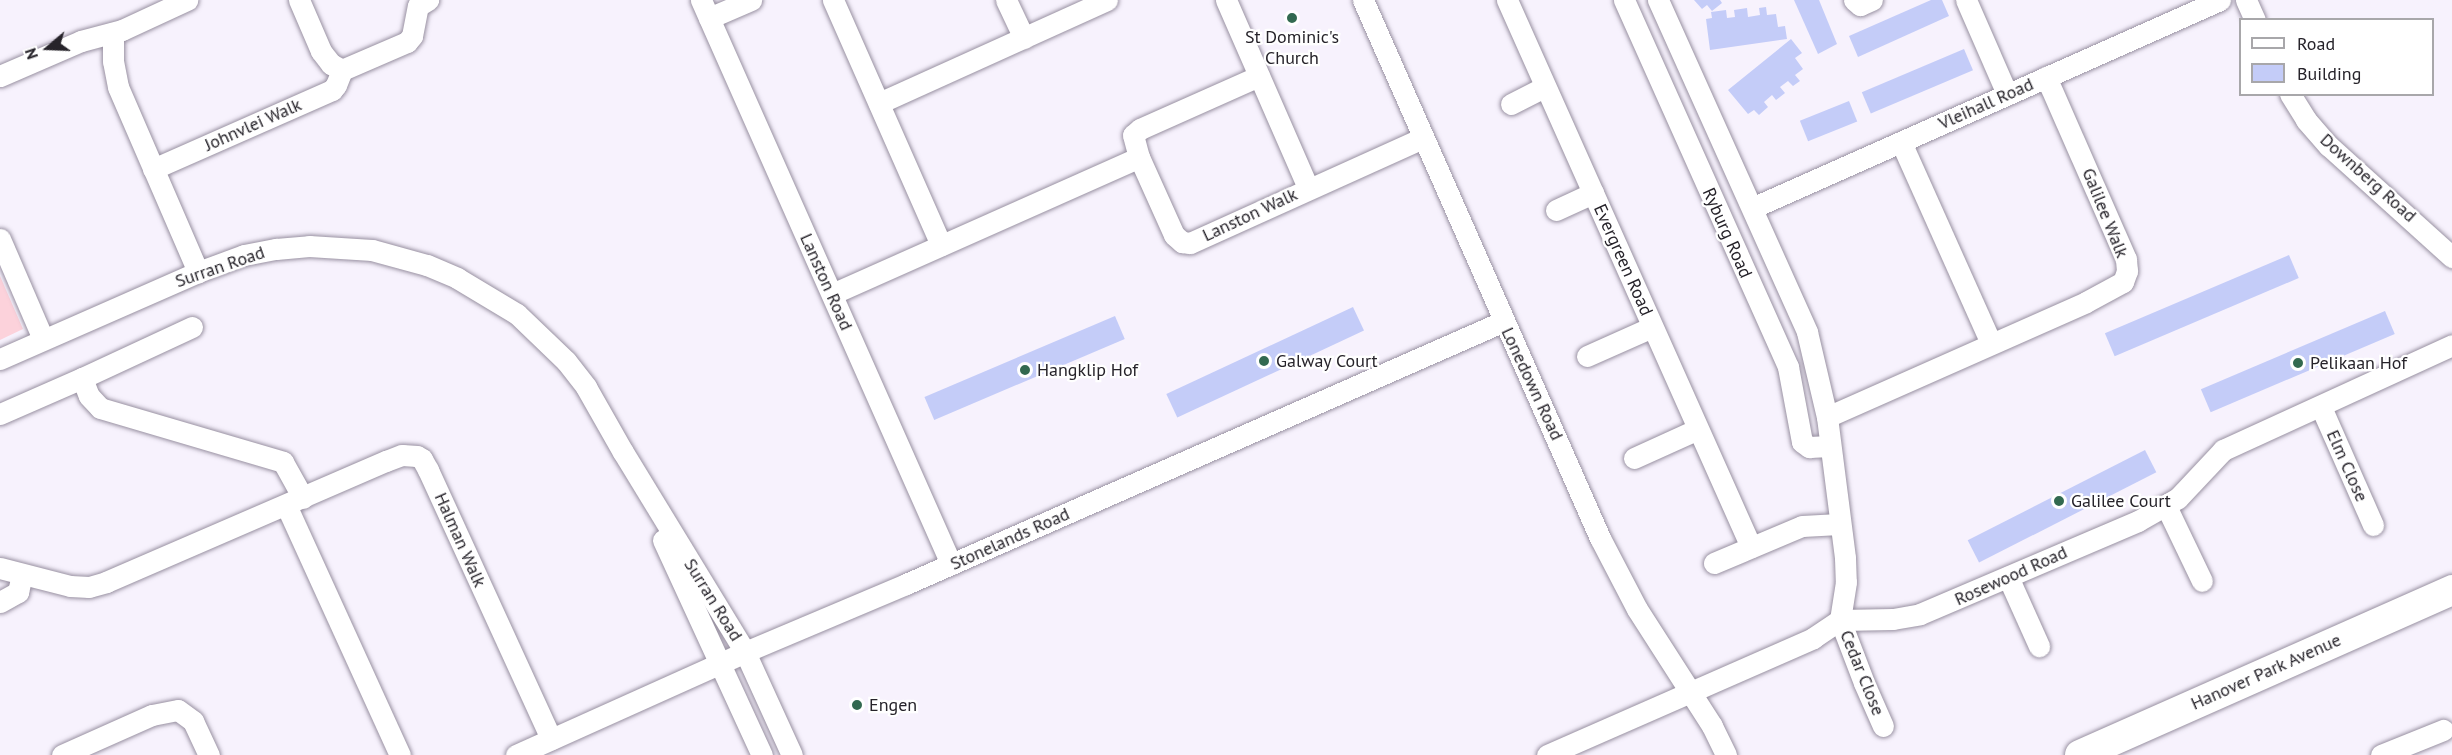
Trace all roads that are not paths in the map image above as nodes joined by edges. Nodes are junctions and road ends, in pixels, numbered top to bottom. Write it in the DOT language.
graph roads {
  1 [pos="187,0"];
  2 [pos="299,0"];
  3 [pos="428,0"];
  4 [pos="751,0"];
  5 [pos="833,0"];
  6 [pos="1006,0"];
  7 [pos="1107,0"];
  8 [pos="1226,0"];
  9 [pos="1363,0"];
  10 [pos="1506,0"];
  11 [pos="1624,0"];
  12 [pos="1658,0"];
  13 [pos="1854,0"];
  14 [pos="1872,0"];
  15 [pos="1966,0"];
  16 [pos="2220,0"];
  17 [pos="2246,0"];
  18 [pos="705,9"];
  19 [pos="2254,18"];
  20 [pos="113,33"];
  21 [pos="1024,38"];
  22 [pos="342,70"];
  23 [pos="0,76"];
  24 [pos="1259,76"];
  25 [pos="2046,77"];
  26 [pos="1545,87"];
  27 [pos="2007,94"];
  28 [pos="2291,96"];
  29 [pos="879,103"];
  30 [pos="1511,104"];
  31 [pos="1423,138"];
  32 [pos="1901,142"];
  33 [pos="1139,157"];
  34 [pos="153,169"];
  35 [pos="1308,188"];
  36 [pos="1593,193"];
  37 [pos="1752,208"];
  38 [pos="1556,210"];
  39 [pos="0,239"];
  40 [pos="941,245"];
  41 [pos="2452,257"];
  42 [pos="198,272"];
  43 [pos="832,294"];
  44 [pos="1504,321"];
  45 [pos="192,327"];
  46 [pos="1652,327"];
  47 [pos="43,339"];
  48 [pos="1991,343"];
  49 [pos="2452,345"];
  50 [pos="1587,356"];
  51 [pos="0,358"];
  52 [pos="82,378"];
  53 [pos="2321,406"];
  54 [pos="0,414"];
  55 [pos="1827,417"];
  56 [pos="1698,429"];
  57 [pos="1830,446"];
  58 [pos="623,452"];
  59 [pos="1634,458"];
  60 [pos="294,501"];
  61 [pos="2166,506"];
  62 [pos="1839,524"];
  63 [pos="2373,525"];
  64 [pos="1750,547"];
  65 [pos="1714,563"];
  66 [pos="951,564"];
  67 [pos="0,568"];
  68 [pos="22,574"];
  69 [pos="2008,577"];
  70 [pos="2202,581"];
  71 [pos="2452,590"];
  72 [pos="0,602"];
  73 [pos="1840,620"];
  74 [pos="2039,646"];
  75 [pos="745,652"];
  76 [pos="720,664"];
  77 [pos="1690,692"];
  78 [pos="1883,726"];
  79 [pos="2443,730"];
  80 [pos="551,740"];
  81 [pos="62,755"];
  82 [pos="209,755"];
  83 [pos="400,755"];
  84 [pos="516,755"];
  85 [pos="762,755"];
  86 [pos="792,755"];
  87 [pos="1547,755"];
  88 [pos="1726,755"];
  89 [pos="2080,755"];
  90 [pos="2381,755"];
  1 -- 20 [label="street"];
  2 -- 22 [label="street"];
  3 -- 22 [label="street"];
  4 -- 18 [label="street"];
  5 -- 29 [label="street"];
  6 -- 21 [label="street"];
  7 -- 21 [label="street"];
  8 -- 24 [label="street, Lanston Walk"];
  9 -- 31 [label="street, Lonedown Road"];
  10 -- 26 [label="street, Evergreen Road"];
  11 -- 57 [label="street, Ryburg Road"];
  12 -- 37 [label="street, Ryburg Road"];
  13 -- 14 [label="street"];
  15 -- 27 [label="street"];
  16 -- 25 [label="street, Vleihall Road"];
  17 -- 19 [label="street"];
  18 -- 43 [label="street, Lanston Road"];
  20 -- 23 [label="street"];
  20 -- 34 [label="street"];
  21 -- 29 [label="street"];
  22 -- 34 [label="street, Johnvlei Walk"];
  24 -- 33 [label="street, Lanston Walk"];
  24 -- 35 [label="street, Lanston Walk"];
  25 -- 27 [label="street, Vleihall Road"];
  25 -- 48 [label="street, Galilee Walk"];
  26 -- 30 [label="street"];
  26 -- 36 [label="street, Evergreen Road"];
  27 -- 32 [label="street, Vleihall Road"];
  28 -- 41 [label="street, Downberg Road"];
  29 -- 40 [label="street"];
  31 -- 35 [label="street, Lanston Walk"];
  31 -- 44 [label="street, Lonedown Road"];
  32 -- 37 [label="street, Vleihall Road"];
  32 -- 48 [label="street"];
  33 -- 35 [label="street, Lanston Walk"];
  33 -- 40 [label="street"];
  34 -- 42 [label="street"];
  36 -- 38 [label="street, Evergreen Road"];
  36 -- 46 [label="street, Evergreen Road"];
  37 -- 55 [label="street, Ryburg Road"];
  39 -- 47 [label="street"];
  40 -- 43 [label="street"];
  42 -- 47 [label="street, Surran Road"];
  42 -- 58 [label="street, Surran Road"];
  43 -- 66 [label="street, Lanston Road"];
  44 -- 66 [label="street, Stonelands Road"];
  44 -- 77 [label="street, Lonedown Road"];
  45 -- 52 [label="street"];
  46 -- 50 [label="street, Evergreen Road"];
  46 -- 56 [label="street, Evergreen Road"];
  47 -- 51 [label="street, Surran Road"];
  48 -- 55 [label="street, Galilee Walk"];
  49 -- 53 [label="street, Rosewood Road"];
  52 -- 54 [label="street"];
  52 -- 60 [label="street"];
  53 -- 61 [label="street, Rosewood Road"];
  53 -- 63 [label="street, Elm Close"];
  55 -- 57 [label="street, Ryburg Road"];
  56 -- 59 [label="street"];
  56 -- 64 [label="street, Evergreen Road"];
  57 -- 62 [label="street, Ryburg Road"];
  58 -- 75 [label="street, Surran Road"];
  58 -- 76 [label="street, Surran Road"];
  60 -- 68 [label="street, Halman Walk"];
  60 -- 80 [label="street, Halman Walk"];
  60 -- 83 [label="street"];
  61 -- 69 [label="street, Rosewood Road"];
  61 -- 70 [label="street"];
  62 -- 64 [label="street"];
  62 -- 73 [label="street, Ryburg Road"];
  64 -- 65 [label="street"];
  66 -- 75 [label="street, Stonelands Road"];
  67 -- 68 [label="street, Halman Walk"];
  68 -- 72 [label="street"];
  69 -- 73 [label="street, Rosewood Road"];
  69 -- 74 [label="street"];
  71 -- 89 [label="street, Hanover Park Avenue"];
  73 -- 77 [label="street"];
  73 -- 78 [label="street, Cedar Close"];
  75 -- 76 [label="street, Stonelands Road"];
  75 -- 86 [label="street, Surran Road"];
  76 -- 80 [label="street, Stonelands Road"];
  76 -- 85 [label="street, Surran Road"];
  77 -- 87 [label="street"];
  77 -- 88 [label="street, Lonedown Road"];
  79 -- 90 [label="street"];
  80 -- 84 [label="street, Stonelands Road"];
  81 -- 82 [label="street"];
}
